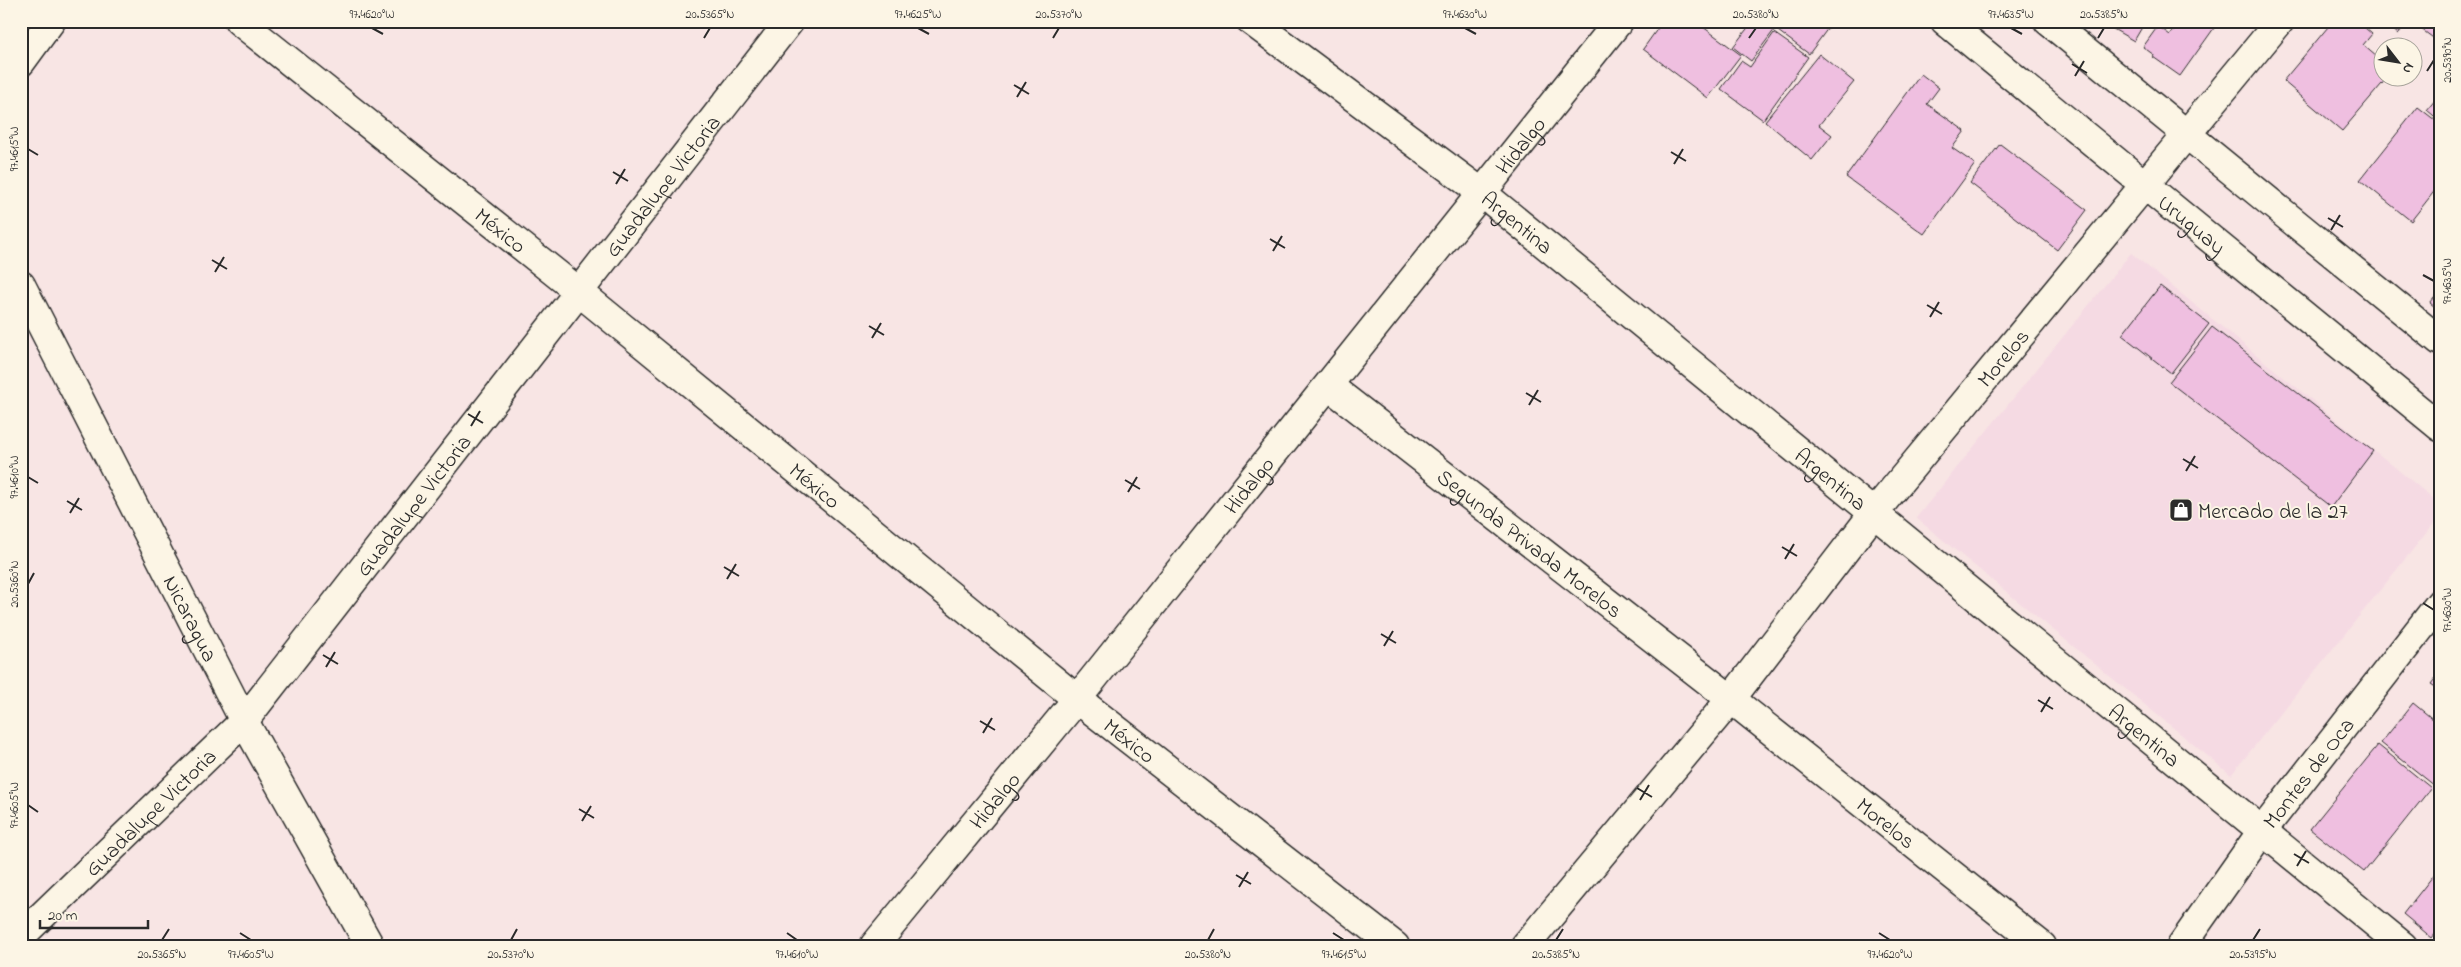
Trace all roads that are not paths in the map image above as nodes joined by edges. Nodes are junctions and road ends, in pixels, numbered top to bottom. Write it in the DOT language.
graph roads {
  1 [pos="52,21"];
  2 [pos="239,21"];
  3 [pos="790,21"];
  4 [pos="1251,21"];
  5 [pos="1619,21"];
  6 [pos="1945,21"];
  7 [pos="2048,21"];
  8 [pos="2280,21"];
  9 [pos="21,62"];
  10 [pos="2186,134"];
  11 [pos="2146,184"];
  12 [pos="1481,192"];
  13 [pos="21,285"];
  14 [pos="578,290"];
  15 [pos="2440,341"];
  16 [pos="1329,386"];
  17 [pos="2440,427"];
  18 [pos="1873,514"];
  19 [pos="2440,603"];
  20 [pos="1077,699"];
  21 [pos="1731,699"];
  22 [pos="244,721"];
  23 [pos="2262,831"];
  24 [pos="21,936"];
  25 [pos="370,946"];
  26 [pos="874,946"];
  27 [pos="1395,946"];
  28 [pos="1525,946"];
  29 [pos="2042,946"];
  30 [pos="2181,946"];
  31 [pos="2403,946"];
  1 -- 9 [label="street"];
  2 -- 14 [label="street, México"];
  3 -- 14 [label="street, Guadalupe Victoria"];
  4 -- 12 [label="street, Argentina"];
  5 -- 12 [label="street, Hidalgo"];
  6 -- 11 [label="street, Uruguay"];
  7 -- 10 [label="street"];
  8 -- 10 [label="street, Morelos"];
  10 -- 11 [label="street, Morelos"];
  10 -- 15 [label="street"];
  11 -- 17 [label="street, Uruguay"];
  11 -- 18 [label="street, Morelos"];
  12 -- 16 [label="street, Hidalgo"];
  12 -- 18 [label="street, Argentina"];
  13 -- 22 [label="street, Nicaragua"];
  14 -- 20 [label="street, México"];
  14 -- 22 [label="street, Guadalupe Victoria"];
  16 -- 20 [label="street, Hidalgo"];
  16 -- 21 [label="street, Segunda Privada Morelos"];
  18 -- 21 [label="street, Morelos"];
  18 -- 23 [label="street, Argentina"];
  19 -- 23 [label="street, Montes de Oca"];
  20 -- 26 [label="street, Hidalgo"];
  20 -- 27 [label="street, México"];
  21 -- 28 [label="street, Morelos"];
  21 -- 29 [label="street, Morelos"];
  22 -- 24 [label="street, Guadalupe Victoria"];
  22 -- 25 [label="street, Nicaragua"];
  23 -- 30 [label="street, Montes de Oca"];
  23 -- 31 [label="street, Argentina"];
}
